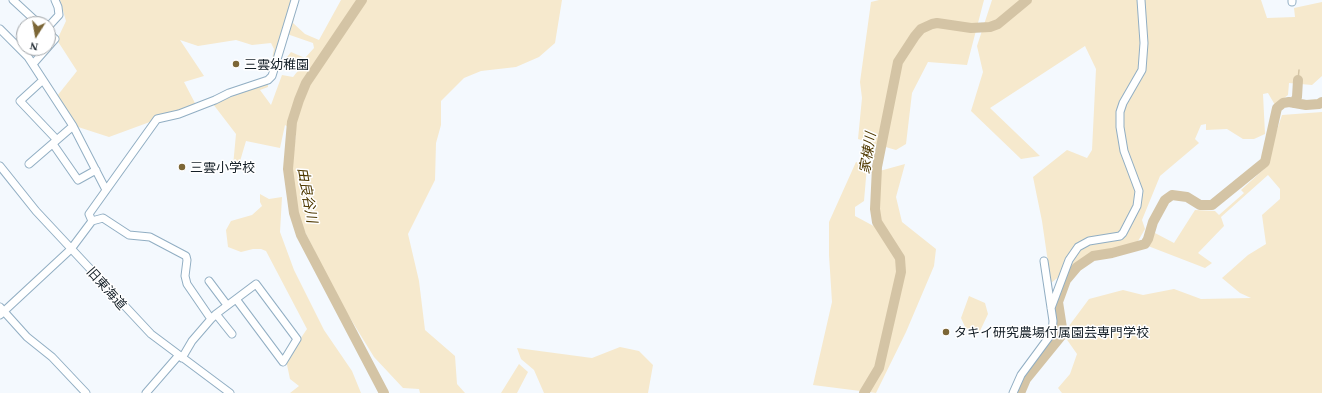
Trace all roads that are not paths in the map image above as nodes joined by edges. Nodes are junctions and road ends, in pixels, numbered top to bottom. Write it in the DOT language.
graph roads {
  1 [pos="13,0"];
  2 [pos="55,0"];
  3 [pos="295,0"];
  4 [pos="1141,0"];
  5 [pos="30,16"];
  6 [pos="56,17"];
  7 [pos="0,28"];
  8 [pos="40,56"];
  9 [pos="33,64"];
  10 [pos="43,80"];
  11 [pos="73,126"];
  12 [pos="55,142"];
  13 [pos="29,164"];
  14 [pos="0,166"];
  15 [pos="96,170"];
  16 [pos="106,190"];
  17 [pos="92,221"];
  18 [pos="71,249"];
  19 [pos="1044,262"];
  20 [pos="209,281"];
  21 [pos="236,299"];
  22 [pos="227,305"];
  23 [pos="1051,308"];
  24 [pos="1,311"];
  25 [pos="213,316"];
  26 [pos="232,334"];
  27 [pos="180,357"];
  28 [pos="86,393"];
  29 [pos="146,393"];
  30 [pos="228,393"];
  31 [pos="1013,393"];
  1 -- 5 [label="street"];
  2 -- 6 [label="street"];
  3 -- 16 [label="street"];
  4 -- 23 [label="street"];
  7 -- 9 [label="street"];
  8 -- 9 [label="street"];
  9 -- 10 [label="street"];
  10 -- 11 [label="street"];
  10 -- 12 [label="street"];
  11 -- 12 [label="street"];
  11 -- 15 [label="street"];
  12 -- 13 [label="street"];
  12 -- 15 [label="street"];
  14 -- 18 [label="street, 旧東海道"];
  15 -- 16 [label="street"];
  16 -- 17 [label="street"];
  17 -- 18 [label="street"];
  17 -- 25 [label="street"];
  18 -- 24 [label="street"];
  18 -- 27 [label="street, 旧東海道"];
  19 -- 23 [label="street"];
  20 -- 22 [label="street"];
  21 -- 21 [label="street"];
  21 -- 22 [label="street"];
  22 -- 25 [label="street"];
  23 -- 31 [label="street"];
  24 -- 28 [label="street"];
  25 -- 26 [label="street"];
  25 -- 27 [label="street"];
  27 -- 29 [label="street"];
  27 -- 30 [label="street, 旧東海道"];
}
